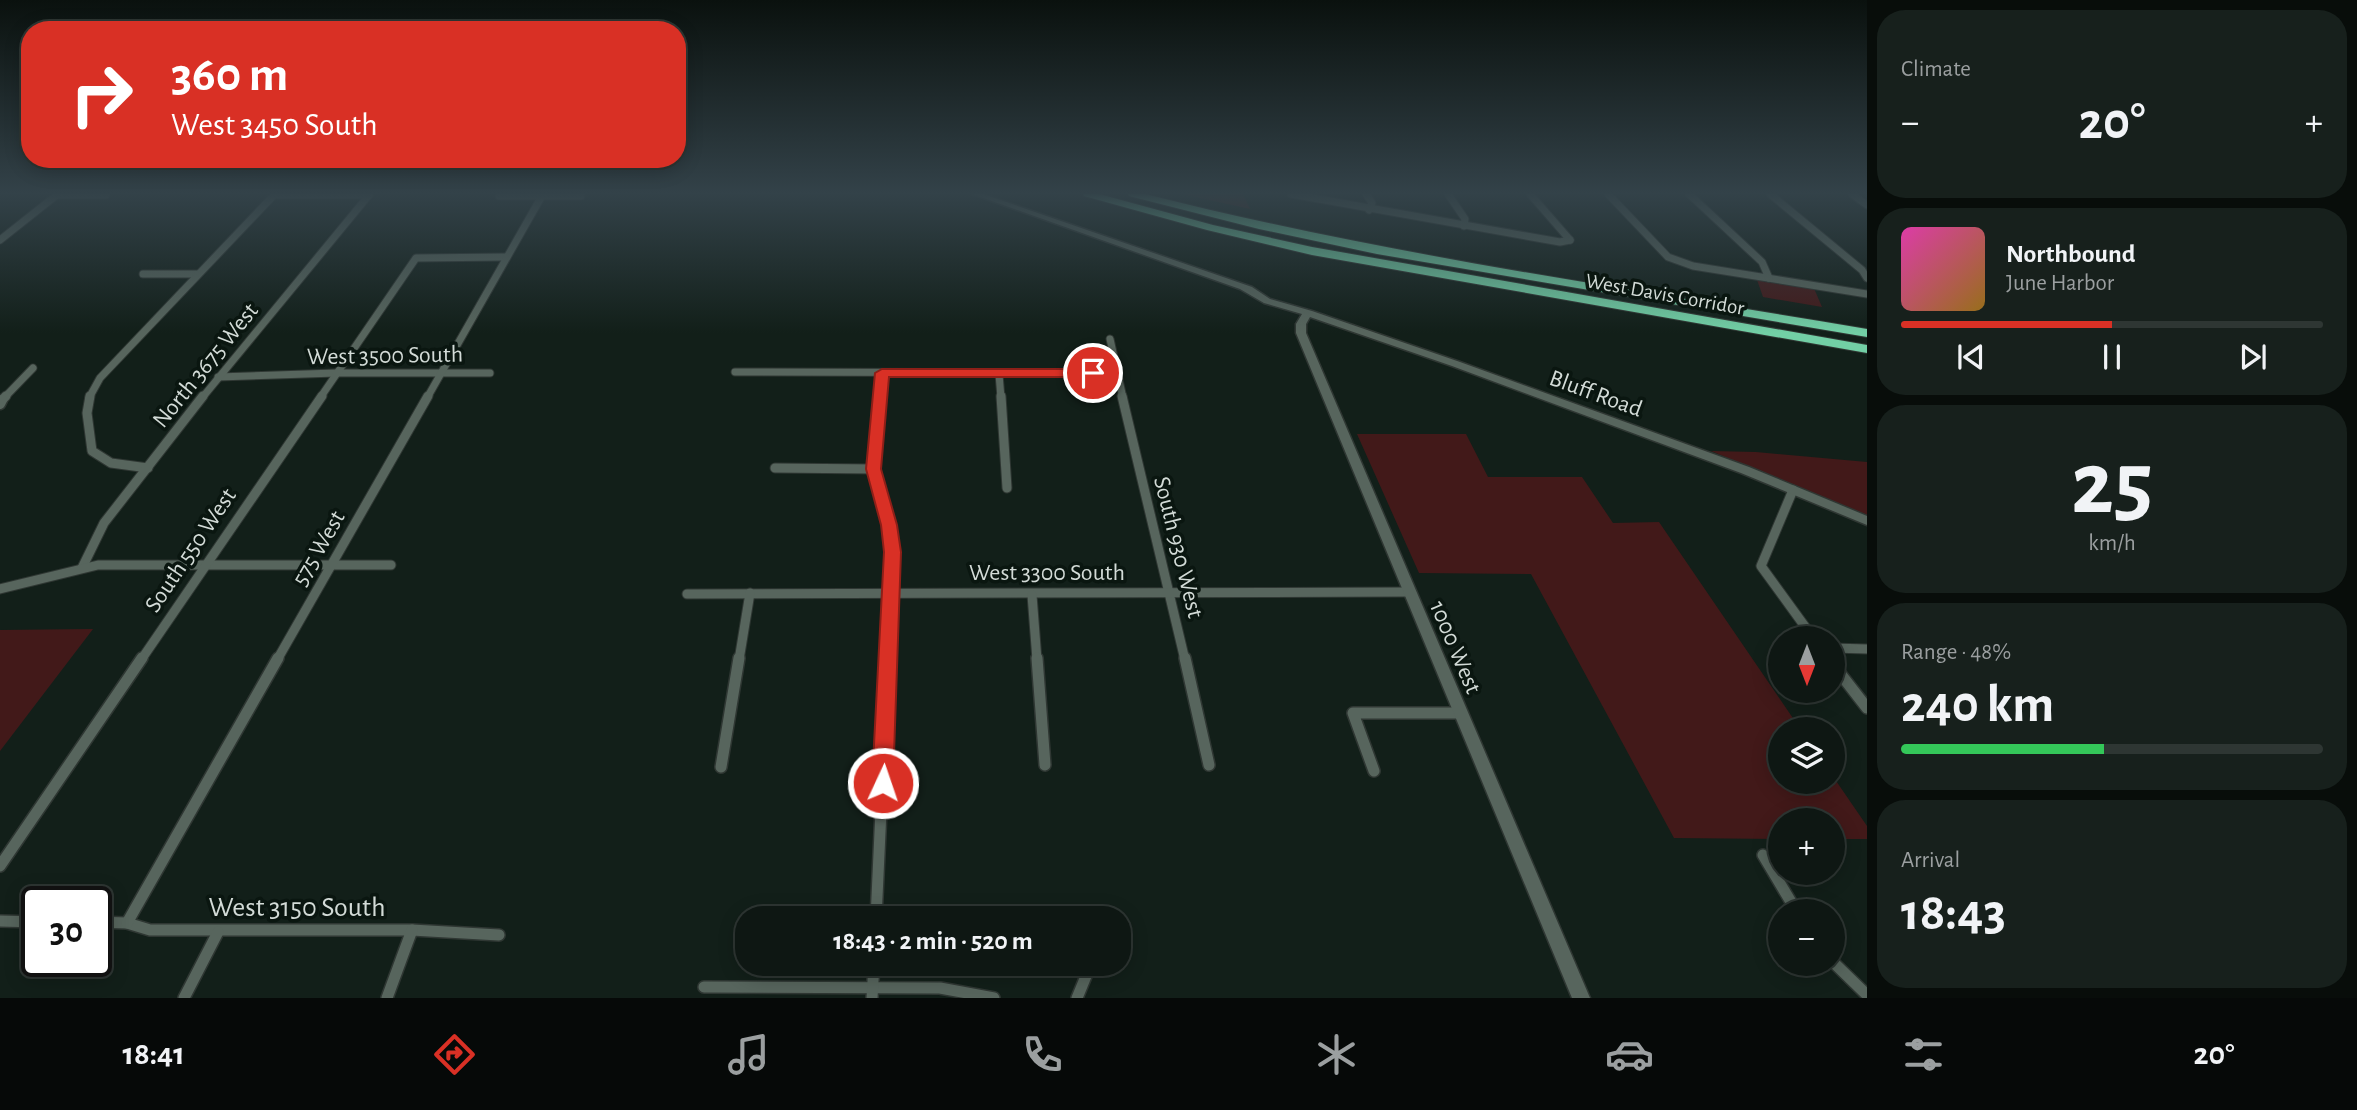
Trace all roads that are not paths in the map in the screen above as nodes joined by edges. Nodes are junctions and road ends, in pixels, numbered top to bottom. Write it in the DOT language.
graph roads {
  1 [pos="229,241"];
  2 [pos="331,241"];
  3 [pos="516,241"];
  4 [pos="1109,241"];
  5 [pos="1267,241"];
  6 [pos="1331,241"];
  7 [pos="1652,241"];
  8 [pos="1739,241"];
  9 [pos="1826,241"];
  10 [pos="506,257"];
  11 [pos="143,274"];
  12 [pos="197,274"];
  13 [pos="1769,278"];
  14 [pos="1867,278"];
  15 [pos="1867,294"];
  16 [pos="1308,313"];
  17 [pos="1867,333"];
  18 [pos="1110,339"];
  19 [pos="1867,349"];
  20 [pos="33,368"];
  21 [pos="735,372"];
  22 [pos="336,373"];
  23 [pos="442,373"];
  24 [pos="490,373"];
  25 [pos="882,373"];
  26 [pos="999,373"];
  27 [pos="1117,373"];
  28 [pos="218,377"];
  29 [pos="1,401"];
  30 [pos="148,468"];
  31 [pos="775,468"];
  32 [pos="874,469"];
  33 [pos="1007,488"];
  34 [pos="1793,490"];
  35 [pos="1867,522"];
  36 [pos="206,564"];
  37 [pos="333,565"];
  38 [pos="391,565"];
  39 [pos="82,568"];
  40 [pos="0,589"];
  41 [pos="1168,592"];
  42 [pos="1408,592"];
  43 [pos="751,593"];
  44 [pos="892,593"];
  45 [pos="687,594"];
  46 [pos="1032,595"];
  47 [pos="1804,626"];
  48 [pos="1845,648"];
  49 [pos="1867,649"];
  50 [pos="1845,680"];
  51 [pos="1867,708"];
  52 [pos="1460,713"];
  53 [pos="1045,765"];
  54 [pos="1209,765"];
  55 [pos="721,767"];
  56 [pos="1374,771"];
  57 [pos="1763,855"];
  58 [pos="0,866"];
  59 [pos="1789,899"];
  60 [pos="877,906"];
  61 [pos="0,921"];
  62 [pos="21,922"];
  63 [pos="112,923"];
  64 [pos="127,923"];
  65 [pos="412,930"];
  66 [pos="218,932"];
  67 [pos="499,935"];
  68 [pos="1845,974"];
  69 [pos="1086,976"];
  70 [pos="704,987"];
  71 [pos="873,993"];
  72 [pos="1867,995"];
  73 [pos="184,998"];
  74 [pos="387,998"];
  75 [pos="994,998"];
  76 [pos="1077,998"];
  77 [pos="1581,998"];
  1 -- 12 [label="street"];
  2 -- 28 [label="street, North 3675 West"];
  3 -- 10 [label="street, 575 West"];
  4 -- 16 [label="main road, Bluff Road"];
  5 -- 19 [label="highway, West Davis Corridor"];
  6 -- 17 [label="highway, West Davis Corridor"];
  7 -- 13 [label="street"];
  8 -- 13 [label="street"];
  9 -- 14 [label="street"];
  10 -- 22 [label="street, South 550 West"];
  10 -- 23 [label="street, 575 West"];
  11 -- 12 [label="street"];
  12 -- 30 [label="street"];
  13 -- 15 [label="street"];
  16 -- 34 [label="main road, Bluff Road"];
  16 -- 42 [label="main road, 1000 West"];
  18 -- 27 [label="street, South 930 West"];
  20 -- 29 [label="street"];
  21 -- 25 [label="street"];
  22 -- 23 [label="street, West 3500 South"];
  22 -- 28 [label="street, West 3500 South"];
  22 -- 36 [label="street, South 550 West"];
  23 -- 24 [label="street, West 3500 South"];
  23 -- 37 [label="street, 575 West"];
  25 -- 26 [label="street"];
  25 -- 32 [label="street"];
  26 -- 27 [label="street"];
  26 -- 33 [label="street"];
  27 -- 41 [label="street, South 930 West"];
  28 -- 30 [label="street, North 3675 West"];
  30 -- 39 [label="street, North 3675 West"];
  31 -- 32 [label="street"];
  32 -- 44 [label="street"];
  34 -- 35 [label="main road, Bluff Road"];
  34 -- 47 [label="street"];
  36 -- 37 [label="street"];
  36 -- 39 [label="street"];
  36 -- 58 [label="street, South 550 West"];
  37 -- 38 [label="street"];
  37 -- 64 [label="street, 575 West"];
  39 -- 40 [label="street"];
  41 -- 42 [label="street, West 3300 South"];
  41 -- 46 [label="street, West 3300 South"];
  41 -- 54 [label="street, South 930 West"];
  42 -- 52 [label="main road, 1000 West"];
  43 -- 44 [label="street, West 3300 South"];
  43 -- 45 [label="street, West 3300 South"];
  43 -- 55 [label="street"];
  44 -- 46 [label="street, West 3300 South"];
  44 -- 60 [label="street"];
  46 -- 53 [label="street"];
  48 -- 49 [label="street"];
  50 -- 51 [label="street"];
  52 -- 56 [label="street"];
  52 -- 77 [label="main road, 1000 West"];
  57 -- 59 [label="street"];
  61 -- 62 [label="street"];
  63 -- 64 [label="street, West 3150 South"];
  64 -- 66 [label="street, West 3150 South"];
  65 -- 66 [label="street, West 3150 South"];
  65 -- 67 [label="street, West 3150 South"];
  65 -- 74 [label="street"];
  66 -- 73 [label="street"];
  68 -- 72 [label="street"];
  69 -- 76 [label="street"];
  70 -- 71 [label="street"];
  71 -- 75 [label="street"];
}
